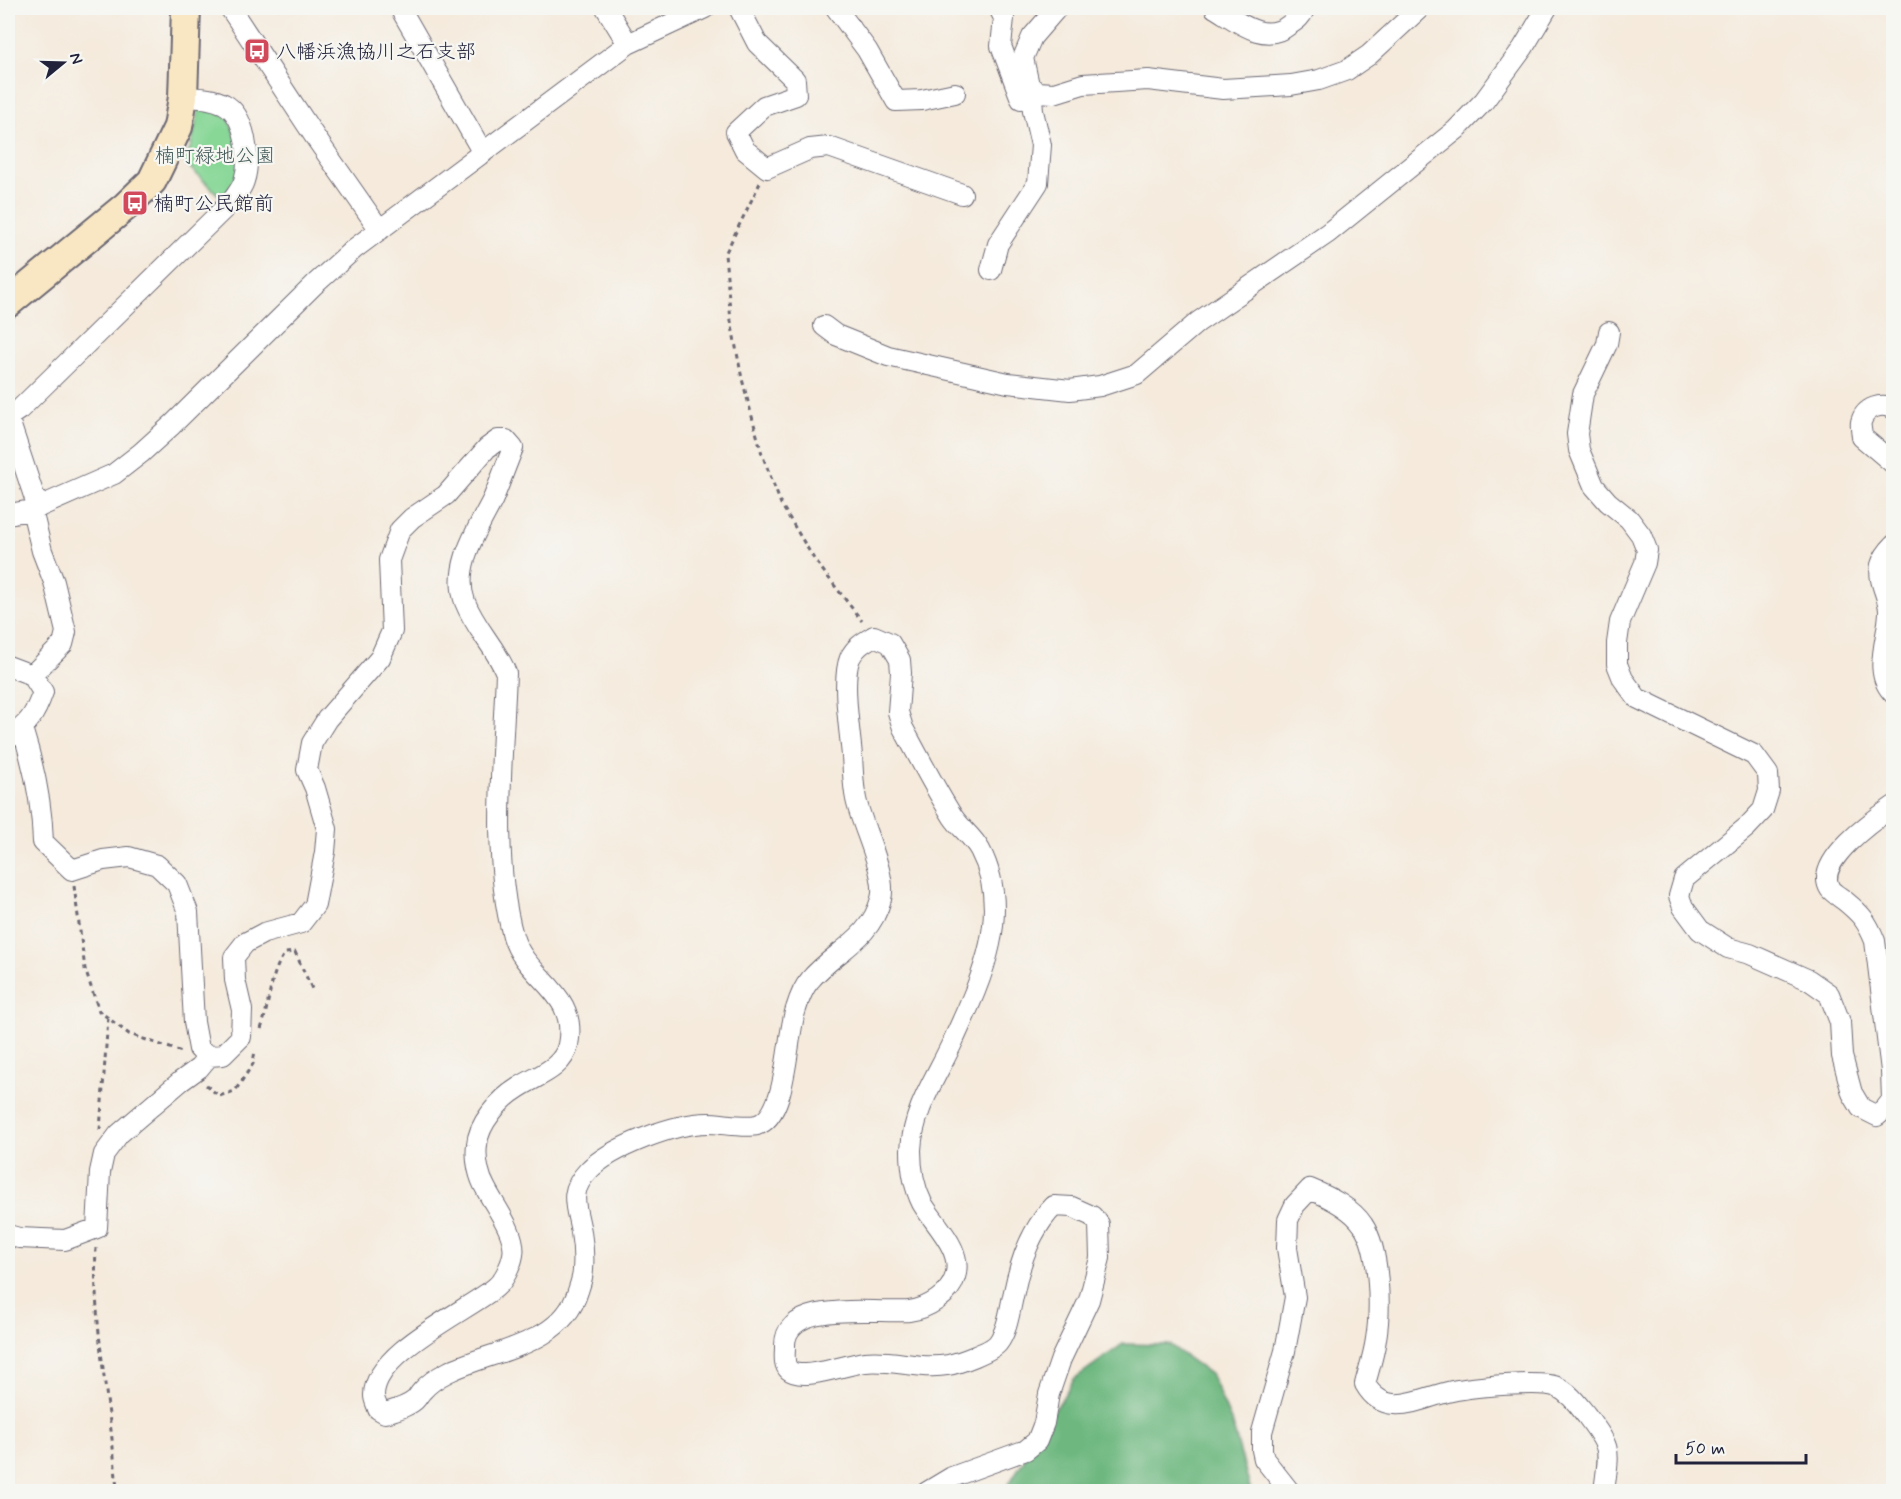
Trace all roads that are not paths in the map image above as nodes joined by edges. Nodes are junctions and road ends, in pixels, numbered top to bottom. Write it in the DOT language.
graph roads {
  1 [pos="186,8"];
  2 [pos="230,8"];
  3 [pos="400,8"];
  4 [pos="606,8"];
  5 [pos="705,8"];
  6 [pos="739,8"];
  7 [pos="836,8"];
  8 [pos="999,8"];
  9 [pos="1057,8"];
  10 [pos="1215,8"];
  11 [pos="1305,8"];
  12 [pos="1420,8"];
  13 [pos="1547,8"];
  14 [pos="628,44"];
  15 [pos="1037,92"];
  16 [pos="955,93"];
  17 [pos="183,97"];
  18 [pos="1033,111"];
  19 [pos="483,153"];
  20 [pos="962,194"];
  21 [pos="380,230"];
  22 [pos="991,270"];
  23 [pos="8,303"];
  24 [pos="824,326"];
  25 [pos="1609,332"];
  26 [pos="1893,408"];
  27 [pos="8,417"];
  28 [pos="1893,464"];
  29 [pos="35,509"];
  30 [pos="8,514"];
  31 [pos="1893,545"];
  32 [pos="8,666"];
  33 [pos="32,675"];
  34 [pos="1893,694"];
  35 [pos="15,733"];
  36 [pos="1893,806"];
  37 [pos="204,1062"];
  38 [pos="8,1235"];
  39 [pos="927,1491"];
  40 [pos="1290,1491"];
  41 [pos="1604,1491"];
  1 -- 17 [label="main road"];
  2 -- 21 [label="street"];
  3 -- 19 [label="street"];
  4 -- 14 [label="street"];
  5 -- 14 [label="street"];
  6 -- 20 [label="street"];
  7 -- 16 [label="street"];
  8 -- 18 [label="street"];
  9 -- 15 [label="street"];
  10 -- 11 [label="street"];
  12 -- 15 [label="street"];
  13 -- 24 [label="street"];
  14 -- 19 [label="street"];
  15 -- 18 [label="street"];
  17 -- 23 [label="main road"];
  17 -- 27 [label="street"];
  18 -- 22 [label="street"];
  19 -- 21 [label="street"];
  21 -- 29 [label="street"];
  25 -- 36 [label="street"];
  26 -- 28 [label="street"];
  27 -- 29 [label="street"];
  29 -- 30 [label="street"];
  29 -- 33 [label="street"];
  31 -- 34 [label="street"];
  32 -- 33 [label="street"];
  33 -- 35 [label="street"];
  35 -- 37 [label="street"];
  37 -- 38 [label="street"];
  37 -- 39 [label="street"];
  40 -- 41 [label="street"];
}
